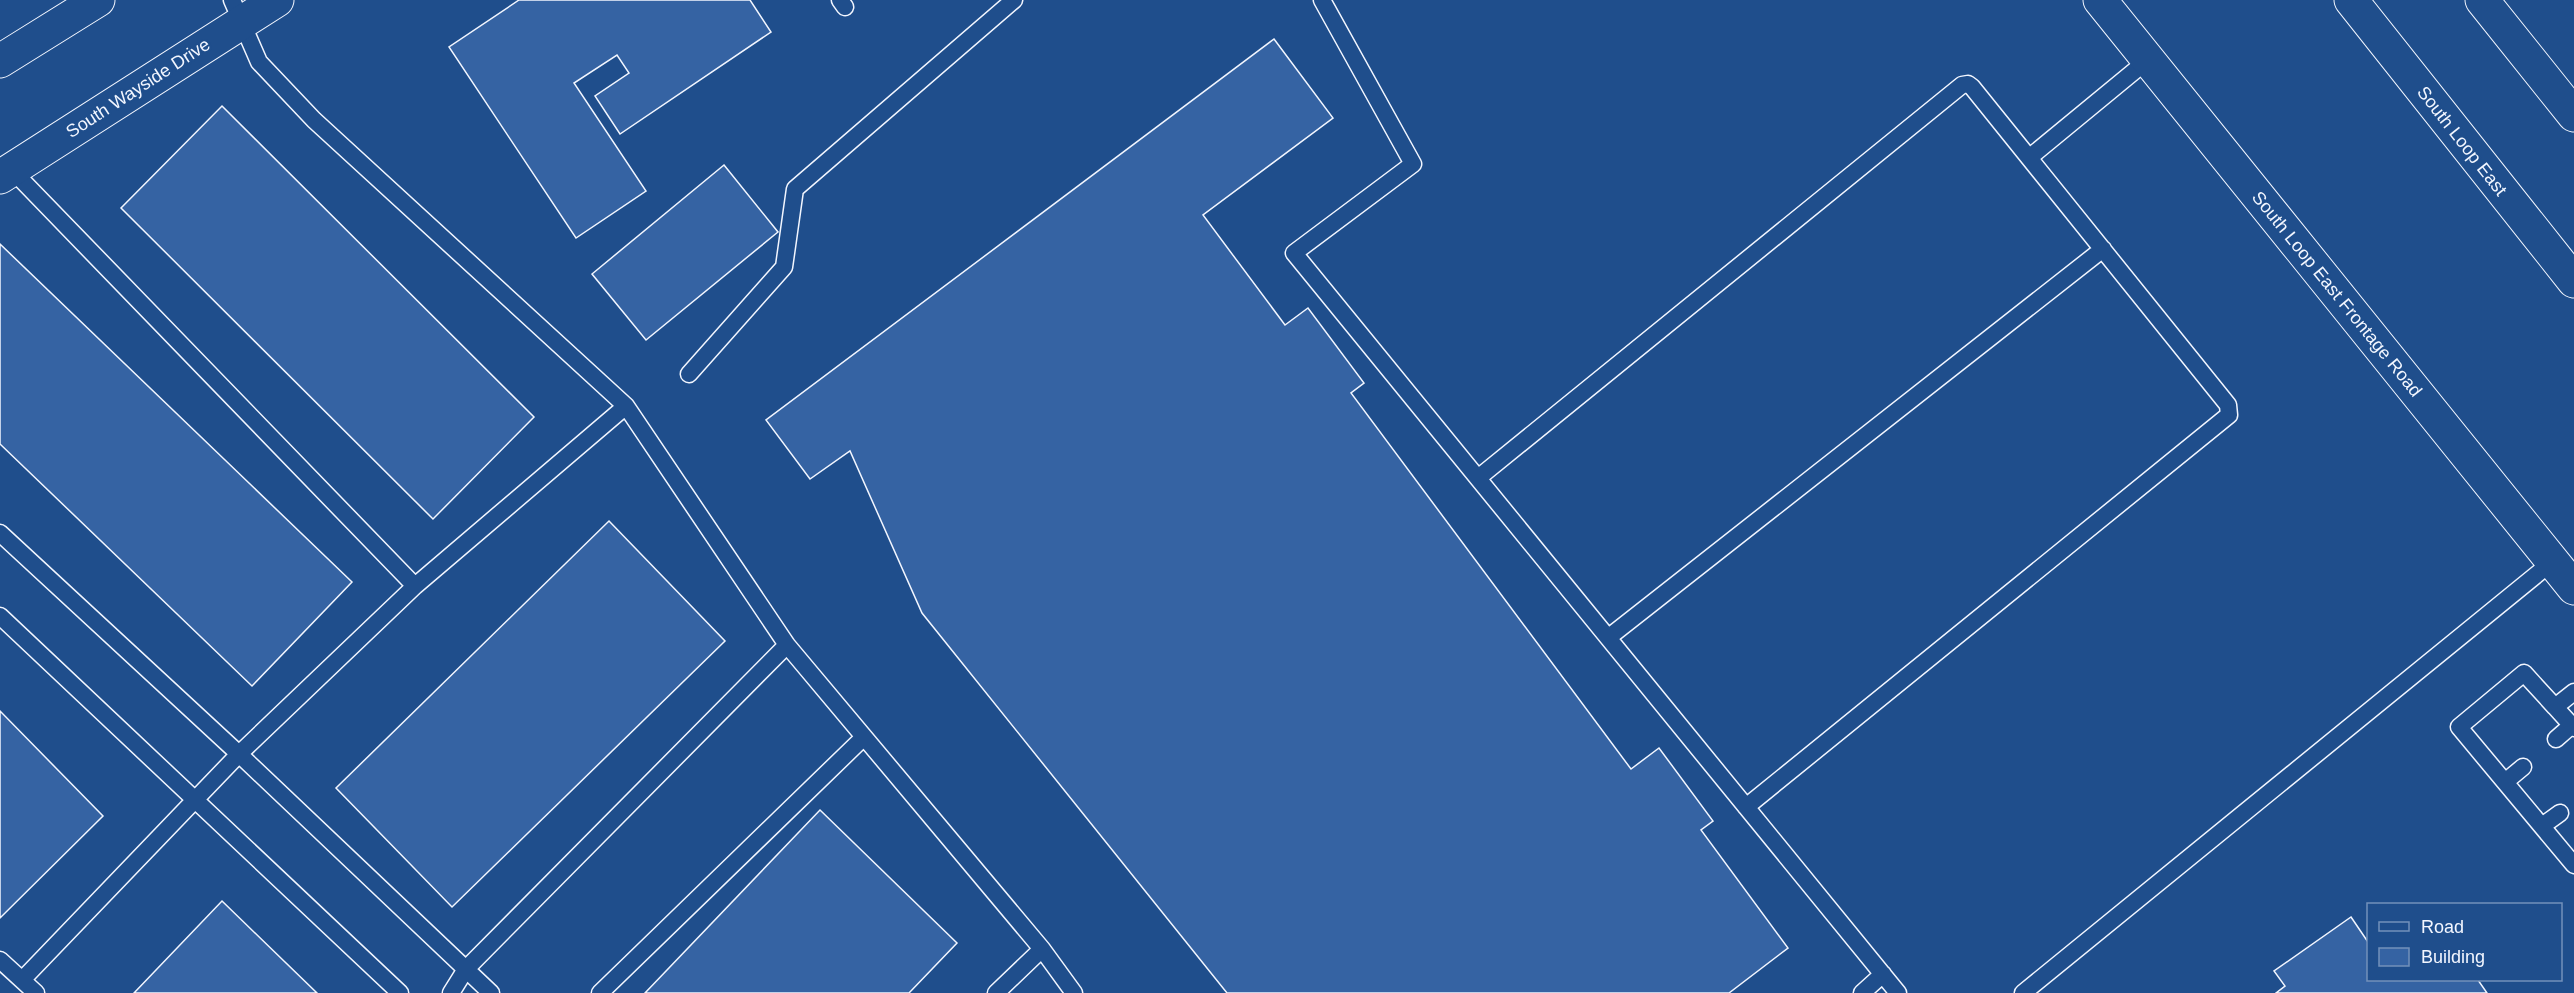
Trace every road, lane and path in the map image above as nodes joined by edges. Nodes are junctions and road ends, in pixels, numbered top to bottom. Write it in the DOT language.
graph roads {
  1 [pos="98,0"];
  2 [pos="277,0"];
  3 [pos="1014,0"];
  4 [pos="1322,0"];
  5 [pos="2100,0"];
  6 [pos="2350,0"];
  7 [pos="2482,0"];
  8 [pos="236,11"];
  9 [pos="2149,59"];
  10 [pos="0,61"];
  11 [pos="2574,115"];
  12 [pos="2030,157"];
  13 [pos="6,173"];
  14 [pos="2103,249"];
  15 [pos="2574,281"];
  16 [pos="689,374"];
  17 [pos="627,406"];
  18 [pos="1478,478"];
  19 [pos="0,532"];
  20 [pos="2552,562"];
  21 [pos="415,586"];
  22 [pos="2574,588"];
  23 [pos="0,616"];
  24 [pos="1609,637"];
  25 [pos="787,645"];
  26 [pos="2574,692"];
  27 [pos="2555,707"];
  28 [pos="2573,726"];
  29 [pos="864,737"];
  30 [pos="2556,739"];
  31 [pos="239,754"];
  32 [pos="2523,767"];
  33 [pos="2505,782"];
  34 [pos="196,798"];
  35 [pos="1746,807"];
  36 [pos="2560,813"];
  37 [pos="2542,826"];
  38 [pos="2574,865"];
  39 [pos="1042,949"];
  40 [pos="0,960"];
  41 [pos="466,969"];
  42 [pos="1883,974"];
  43 [pos="22,980"];
  44 [pos="36,993"];
  45 [pos="400,993"];
  46 [pos="451,993"];
  47 [pos="491,993"];
  48 [pos="600,993"];
  49 [pos="996,993"];
  50 [pos="1074,993"];
  51 [pos="1862,993"];
  52 [pos="1898,993"];
  53 [pos="2023,993"];
  1 -- 10 [label="main road"];
  2 -- 8 [label="main road, South Wayside Drive"];
  3 -- 16 [label="lane"];
  4 -- 18 [label="lane"];
  5 -- 9 [label="main road, South Loop East Frontage Road"];
  6 -- 15 [label="main road, South Loop East"];
  7 -- 11 [label="main road"];
  8 -- 13 [label="main road, South Wayside Drive"];
  8 -- 17 [label="lane"];
  9 -- 12 [label="lane"];
  9 -- 20 [label="main road, South Loop East Frontage Road"];
  12 -- 14 [label="lane"];
  12 -- 18 [label="lane"];
  13 -- 21 [label="lane"];
  14 -- 24 [label="lane"];
  14 -- 35 [label="lane"];
  17 -- 21 [label="lane"];
  17 -- 25 [label="lane"];
  18 -- 24 [label="lane"];
  19 -- 31 [label="lane"];
  20 -- 22 [label="main road, South Loop East Frontage Road"];
  20 -- 53 [label="lane"];
  21 -- 31 [label="lane"];
  23 -- 34 [label="lane"];
  24 -- 35 [label="lane"];
  25 -- 29 [label="lane"];
  25 -- 41 [label="lane"];
  26 -- 27 [label="lane"];
  27 -- 28 [label="lane"];
  27 -- 33 [label="lane"];
  28 -- 30 [label="lane"];
  29 -- 39 [label="lane"];
  29 -- 48 [label="lane"];
  31 -- 34 [label="lane"];
  31 -- 41 [label="lane"];
  32 -- 33 [label="lane"];
  33 -- 37 [label="lane"];
  34 -- 43 [label="lane"];
  34 -- 45 [label="lane"];
  35 -- 42 [label="lane"];
  36 -- 37 [label="lane"];
  37 -- 38 [label="lane"];
  39 -- 49 [label="lane"];
  39 -- 50 [label="lane"];
  40 -- 43 [label="lane"];
  41 -- 46 [label="lane"];
  41 -- 47 [label="lane"];
  42 -- 51 [label="lane"];
  42 -- 52 [label="lane"];
  43 -- 44 [label="lane"];
}
